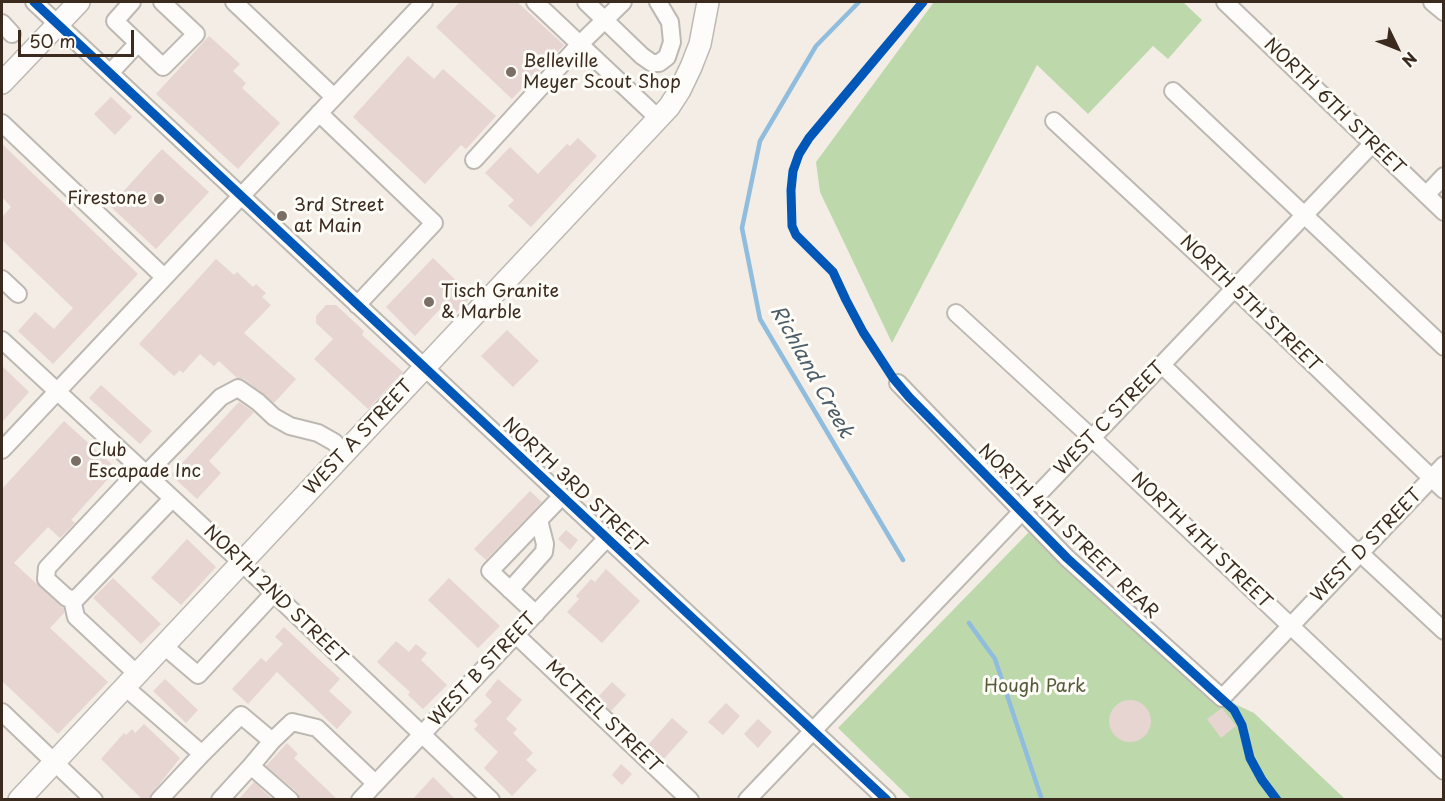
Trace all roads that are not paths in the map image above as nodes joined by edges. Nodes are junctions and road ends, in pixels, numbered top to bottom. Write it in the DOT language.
graph roads {
  1 [pos="33,2"];
  2 [pos="79,2"];
  3 [pos="132,2"];
  4 [pos="162,2"];
  5 [pos="234,2"];
  6 [pos="424,2"];
  7 [pos="535,2"];
  8 [pos="586,2"];
  9 [pos="623,2"];
  10 [pos="658,2"];
  11 [pos="708,2"];
  12 [pos="1225,2"];
  13 [pos="1432,2"];
  14 [pos="1443,12"];
  15 [pos="605,20"];
  16 [pos="57,24"];
  17 [pos="672,42"];
  18 [pos="138,43"];
  19 [pos="580,44"];
  20 [pos="696,55"];
  21 [pos="110,73"];
  22 [pos="2,83"];
  23 [pos="1173,91"];
  24 [pos="334,97"];
  25 [pos="319,113"];
  26 [pos="658,118"];
  27 [pos="1054,121"];
  28 [pos="2,123"];
  29 [pos="1372,143"];
  30 [pos="474,160"];
  31 [pos="1443,176"];
  32 [pos="242,195"];
  33 [pos="1426,195"];
  34 [pos="1443,212"];
  35 [pos="1305,215"];
  36 [pos="164,277"];
  37 [pos="2,279"];
  38 [pos="1234,289"];
  39 [pos="18,294"];
  40 [pos="357,305"];
  41 [pos="956,313"];
  42 [pos="2,340"];
  43 [pos="1443,346"];
  44 [pos="1162,365"];
  45 [pos="425,369"];
  46 [pos="898,383"];
  47 [pos="57,392"];
  48 [pos="1092,438"];
  49 [pos="2,450"];
  50 [pos="345,453"];
  51 [pos="1443,465"];
  52 [pos="143,471"];
  53 [pos="1437,484"];
  54 [pos="561,497"];
  55 [pos="172,499"];
  56 [pos="1022,512"];
  57 [pos="540,520"];
  58 [pos="606,539"];
  59 [pos="1360,553"];
  60 [pos="242,563"];
  61 [pos="510,590"];
  62 [pos="274,593"];
  63 [pos="72,599"];
  64 [pos="536,614"];
  65 [pos="1291,627"];
  66 [pos="1443,631"];
  67 [pos="516,635"];
  68 [pos="164,646"];
  69 [pos="131,681"];
  70 [pos="2,712"];
  71 [pos="812,730"];
  72 [pos="422,735"];
  73 [pos="272,741"];
  74 [pos="202,754"];
  75 [pos="55,762"];
  76 [pos="251,766"];
  77 [pos="1443,771"];
  78 [pos="375,783"];
  79 [pos="86,797"];
  80 [pos="20,800"];
  81 [pos="159,800"];
  82 [pos="220,800"];
  83 [pos="290,800"];
  84 [pos="360,800"];
  85 [pos="491,800"];
  86 [pos="690,800"];
  87 [pos="747,800"];
  88 [pos="887,800"];
  1 -- 16 [label="street, NORTH 3RD STREET"];
  2 -- 16 [label="main road"];
  3 -- 18 [label="street"];
  4 -- 18 [label="street"];
  5 -- 24 [label="street"];
  6 -- 24 [label="street"];
  7 -- 19 [label="street"];
  8 -- 15 [label="street"];
  9 -- 15 [label="street"];
  10 -- 17 [label="street"];
  11 -- 20 [label="main road, WEST A STREET"];
  12 -- 29 [label="street, NORTH 6TH STREET"];
  13 -- 14 [label="street"];
  15 -- 17 [label="street"];
  15 -- 19 [label="street"];
  16 -- 21 [label="street, NORTH 3RD STREET"];
  16 -- 22 [label="main road"];
  17 -- 20 [label="street"];
  18 -- 21 [label="street"];
  19 -- 26 [label="street"];
  19 -- 30 [label="street"];
  20 -- 26 [label="main road, WEST A STREET"];
  21 -- 32 [label="street, NORTH 3RD STREET"];
  23 -- 35 [label="street"];
  24 -- 25 [label="street"];
  25 -- 32 [label="street"];
  25 -- 40 [label="street"];
  26 -- 45 [label="main road, WEST A STREET"];
  27 -- 38 [label="street, NORTH 5TH STREET"];
  28 -- 36 [label="street"];
  29 -- 33 [label="street, NORTH 6TH STREET"];
  29 -- 35 [label="street, WEST C STREET"];
  31 -- 33 [label="street"];
  32 -- 36 [label="street"];
  32 -- 40 [label="street, NORTH 3RD STREET"];
  33 -- 34 [label="street, NORTH 6TH STREET"];
  35 -- 38 [label="street, WEST C STREET"];
  35 -- 43 [label="street"];
  36 -- 47 [label="street"];
  37 -- 39 [label="street"];
  38 -- 44 [label="street, WEST C STREET"];
  38 -- 53 [label="street, NORTH 5TH STREET"];
  40 -- 45 [label="street, NORTH 3RD STREET"];
  41 -- 48 [label="street, NORTH 4TH STREET"];
  42 -- 47 [label="street, NORTH 2ND STREET"];
  44 -- 48 [label="street, WEST C STREET"];
  44 -- 59 [label="street"];
  45 -- 50 [label="main road, WEST A STREET"];
  45 -- 54 [label="street, NORTH 3RD STREET"];
  46 -- 56 [label="street, NORTH 4TH STREET REAR"];
  47 -- 49 [label="street"];
  47 -- 52 [label="street, NORTH 2ND STREET"];
  48 -- 56 [label="street, WEST C STREET"];
  48 -- 65 [label="street, NORTH 4TH STREET"];
  50 -- 52 [label="street"];
  50 -- 60 [label="main road, WEST A STREET"];
  51 -- 53 [label="street, WEST D STREET"];
  52 -- 55 [label="street, NORTH 2ND STREET"];
  52 -- 63 [label="street"];
  53 -- 59 [label="street, WEST D STREET"];
  54 -- 57 [label="street"];
  54 -- 58 [label="street, NORTH 3RD STREET"];
  55 -- 60 [label="street, NORTH 2ND STREET"];
  55 -- 63 [label="street"];
  56 -- 65 [label="street, NORTH 4TH STREET REAR"];
  56 -- 71 [label="street, WEST C STREET"];
  57 -- 61 [label="street"];
  57 -- 61 [label="street"];
  58 -- 64 [label="street, WEST B STREET"];
  58 -- 71 [label="street, NORTH 3RD STREET"];
  59 -- 65 [label="street, WEST D STREET"];
  59 -- 66 [label="street"];
  60 -- 62 [label="street, NORTH 2ND STREET"];
  60 -- 68 [label="main road, WEST A STREET"];
  61 -- 64 [label="street"];
  62 -- 68 [label="street"];
  62 -- 72 [label="street, NORTH 2ND STREET"];
  63 -- 69 [label="street"];
  64 -- 67 [label="street, WEST B STREET"];
  65 -- 77 [label="street, NORTH 4TH STREET"];
  67 -- 72 [label="street, WEST B STREET"];
  67 -- 86 [label="street, MCTEEL STREET"];
  68 -- 69 [label="main road, WEST A STREET"];
  69 -- 74 [label="street"];
  69 -- 75 [label="main road, WEST A STREET"];
  70 -- 75 [label="street"];
  71 -- 87 [label="street, WEST C STREET"];
  71 -- 88 [label="street, NORTH 3RD STREET"];
  72 -- 78 [label="street, WEST B STREET"];
  72 -- 85 [label="street, NORTH 2ND STREET"];
  73 -- 74 [label="street"];
  73 -- 76 [label="street"];
  73 -- 78 [label="street"];
  74 -- 81 [label="street"];
  75 -- 79 [label="street"];
  75 -- 80 [label="main road, WEST A STREET"];
  76 -- 82 [label="street"];
  76 -- 83 [label="street"];
  78 -- 84 [label="street, WEST B STREET"];
}
